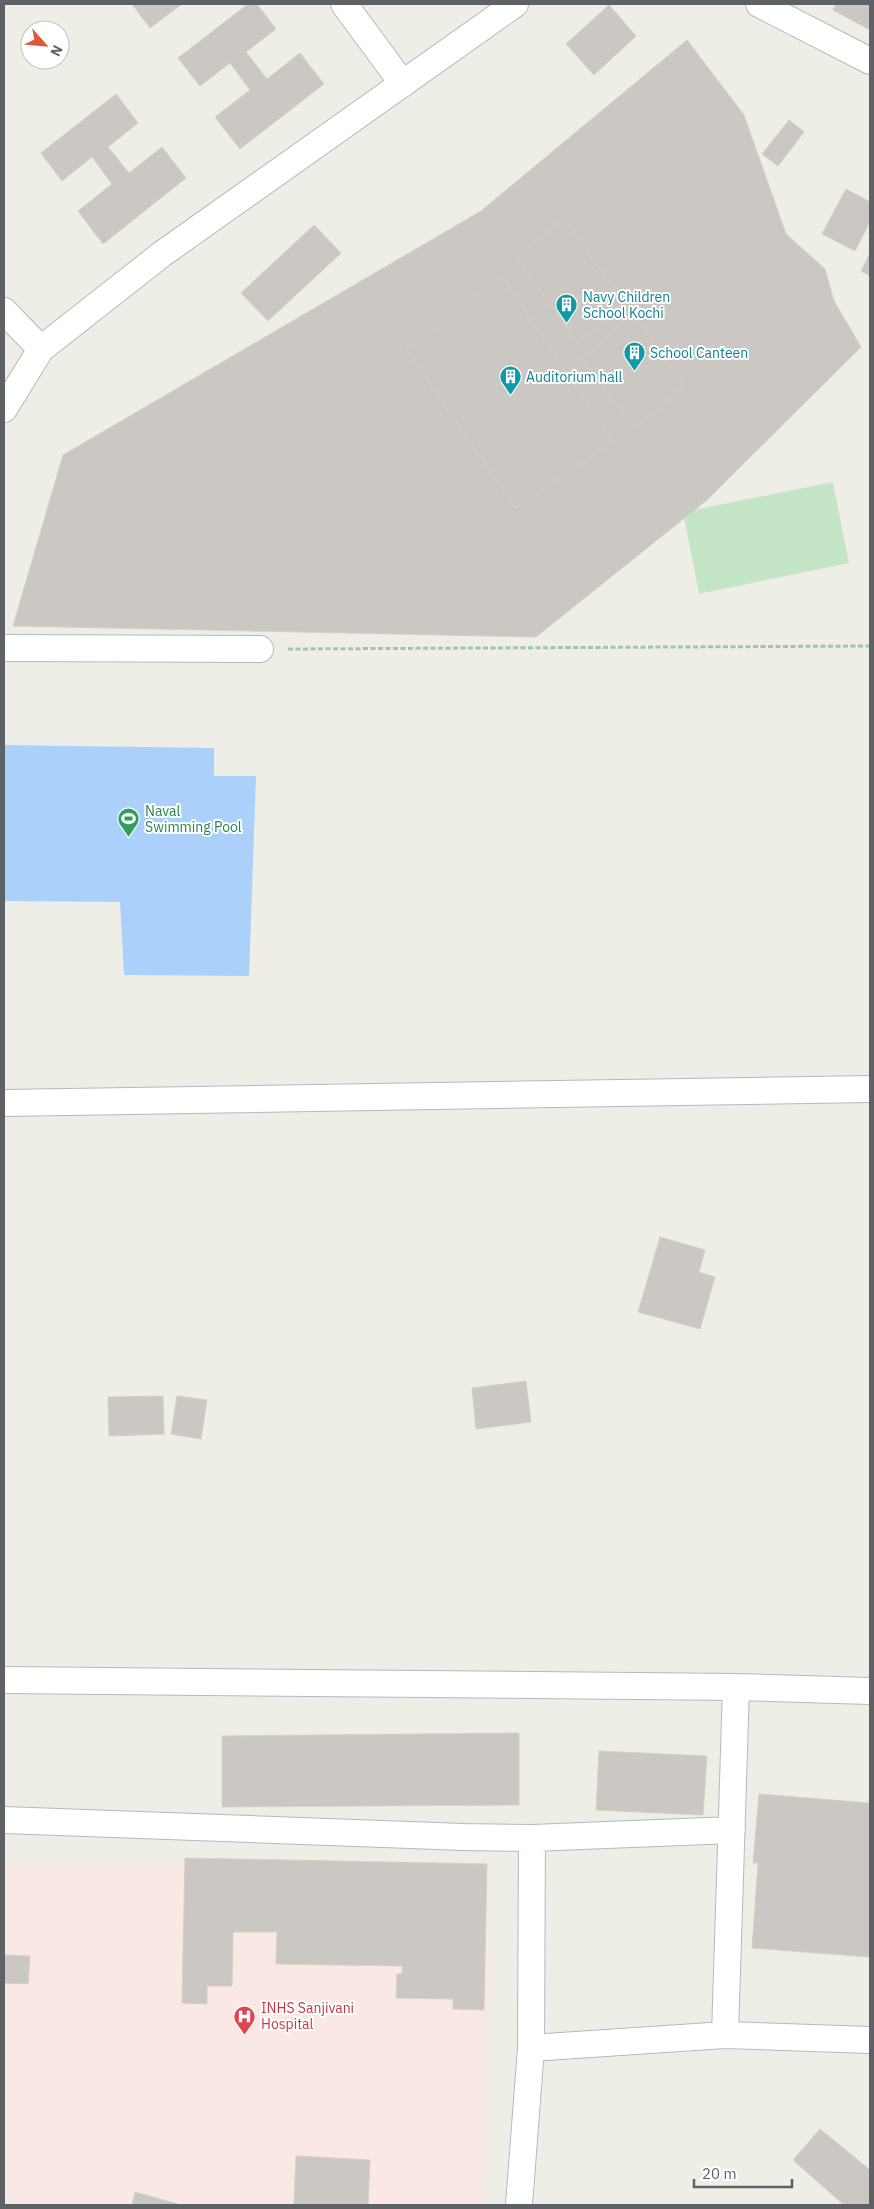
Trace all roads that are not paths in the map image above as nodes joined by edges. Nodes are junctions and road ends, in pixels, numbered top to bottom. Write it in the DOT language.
graph roads {
  1 [pos="344,4"];
  2 [pos="514,4"];
  3 [pos="759,4"];
  4 [pos="870,61"];
  5 [pos="403,84"];
  6 [pos="4,311"];
  7 [pos="41,349"];
  8 [pos="4,409"];
  9 [pos="4,648"];
  10 [pos="260,649"];
  11 [pos="870,1089"];
  12 [pos="4,1103"];
  13 [pos="4,1680"];
  14 [pos="736,1687"];
  15 [pos="870,1691"];
  16 [pos="4,1820"];
  17 [pos="732,1830"];
  18 [pos="532,1838"];
  19 [pos="725,2035"];
  20 [pos="870,2040"];
  21 [pos="531,2048"];
  22 [pos="519,2205"];
  1 -- 5 [label="street"];
  2 -- 5 [label="street"];
  3 -- 4 [label="street"];
  5 -- 7 [label="street"];
  6 -- 7 [label="street"];
  7 -- 8 [label="street"];
  9 -- 10 [label="street"];
  11 -- 12 [label="street"];
  13 -- 14 [label="street"];
  14 -- 15 [label="street"];
  14 -- 17 [label="street"];
  16 -- 18 [label="street"];
  17 -- 18 [label="street"];
  17 -- 19 [label="street"];
  18 -- 21 [label="street"];
  19 -- 20 [label="street"];
  19 -- 21 [label="street"];
  21 -- 22 [label="street"];
}
